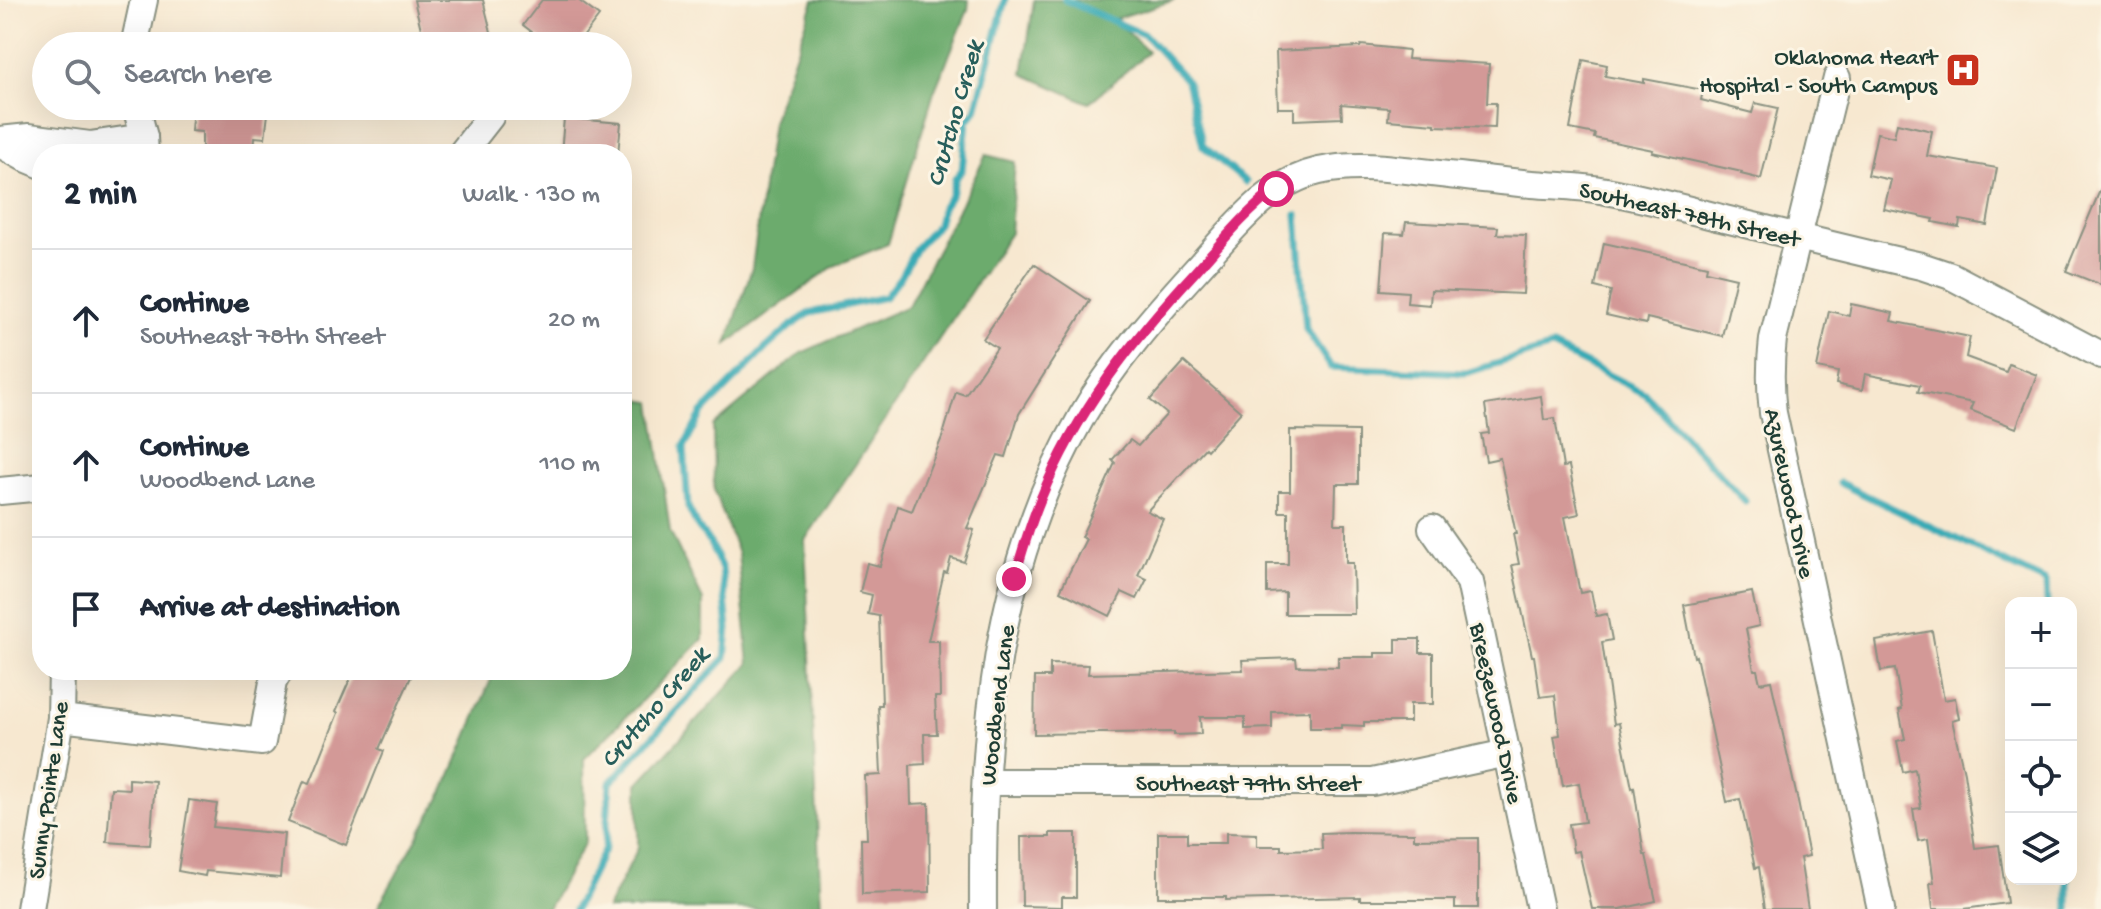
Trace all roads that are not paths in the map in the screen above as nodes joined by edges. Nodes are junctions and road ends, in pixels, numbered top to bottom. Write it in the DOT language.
graph roads {
  1 [pos="144,0"];
  2 [pos="137,32"];
  3 [pos="1837,78"];
  4 [pos="139,120"];
  5 [pos="488,120"];
  6 [pos="0,142"];
  7 [pos="58,144"];
  8 [pos="145,144"];
  9 [pos="469,144"];
  10 [pos="32,161"];
  11 [pos="1230,233"];
  12 [pos="1798,237"];
  13 [pos="2101,355"];
  14 [pos="32,488"];
  15 [pos="0,491"];
  16 [pos="1432,528"];
  17 [pos="62,680"];
  18 [pos="274,680"];
  19 [pos="61,718"];
  20 [pos="1507,753"];
  21 [pos="986,782"];
  22 [pos="30,909"];
  23 [pos="983,909"];
  24 [pos="1540,909"];
  25 [pos="1881,909"];
  1 -- 2 [label="street"];
  3 -- 12 [label="street, Azurewood Drive"];
  4 -- 8 [label="street"];
  5 -- 9 [label="street"];
  6 -- 7 [label="street"];
  6 -- 10 [label="street"];
  11 -- 12 [label="street, Southeast 78th Street"];
  11 -- 21 [label="street, Woodbend Lane"];
  12 -- 13 [label="street, Southeast 78th Street"];
  12 -- 25 [label="street, Azurewood Drive"];
  14 -- 15 [label="street"];
  16 -- 20 [label="street, Breezewood Drive"];
  17 -- 19 [label="street, Sunny Pointe Lane"];
  18 -- 19 [label="street"];
  19 -- 22 [label="street, Sunny Pointe Lane"];
  20 -- 21 [label="street, Southeast 79th Street"];
  20 -- 24 [label="street, Breezewood Drive"];
  21 -- 23 [label="street, Woodbend Lane"];
}
